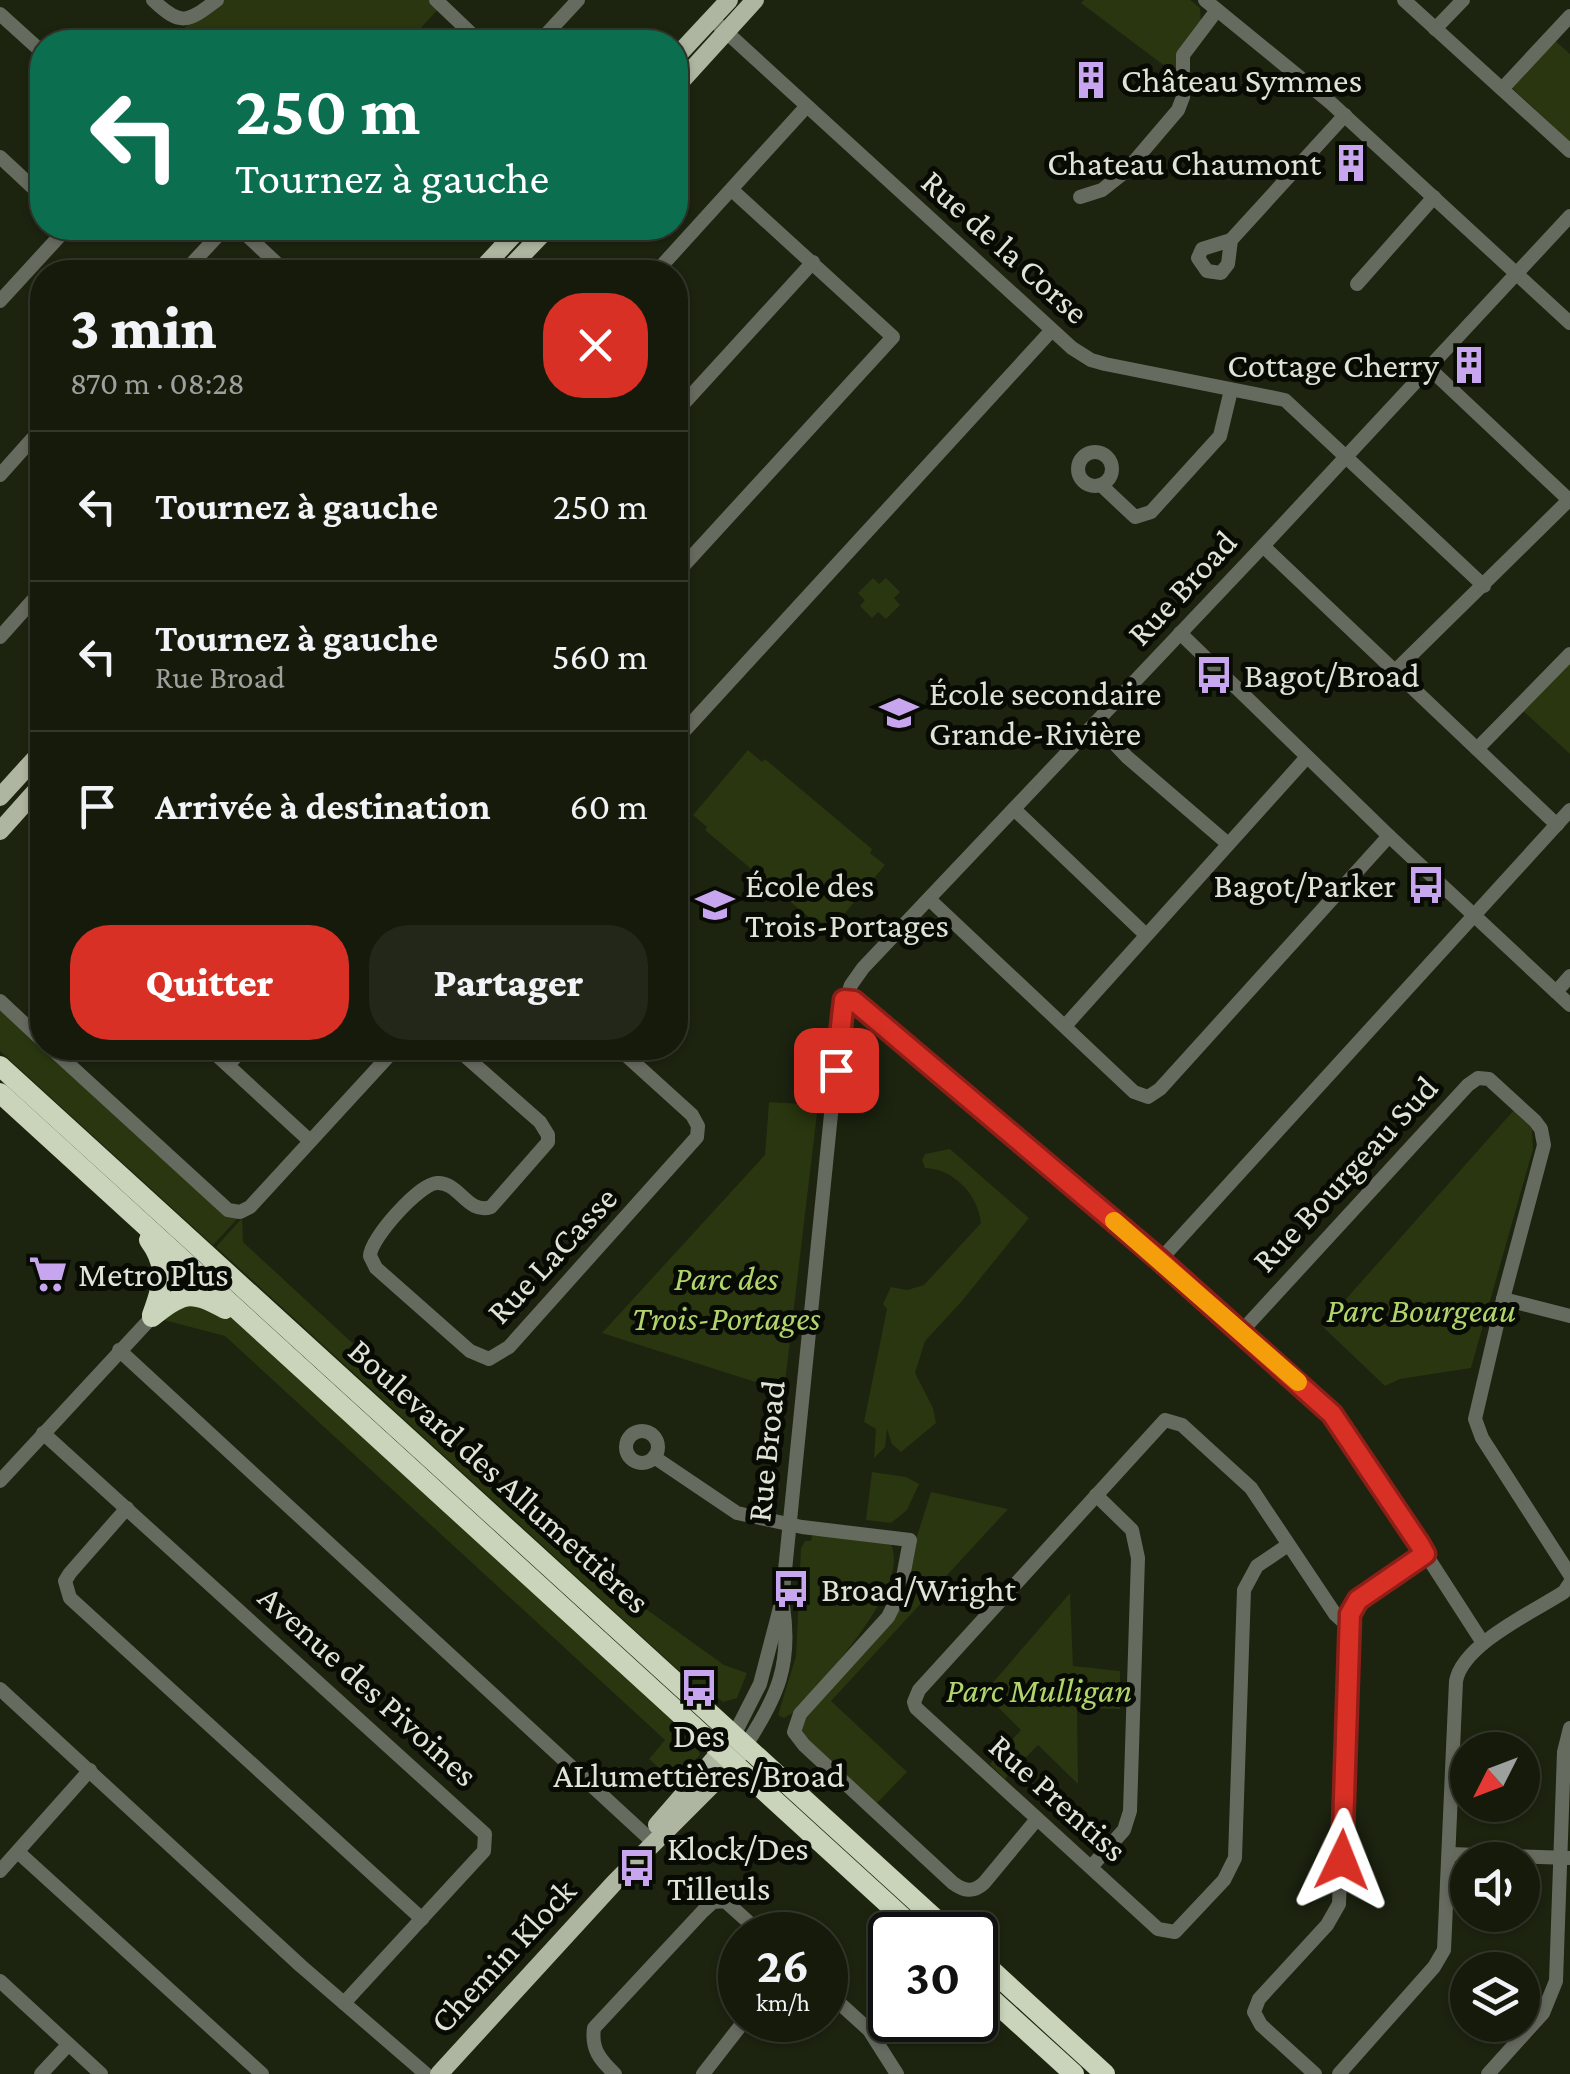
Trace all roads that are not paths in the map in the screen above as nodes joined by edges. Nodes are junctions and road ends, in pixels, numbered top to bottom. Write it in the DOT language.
graph roads {
  1 [pos="153,0"];
  2 [pos="218,0"];
  3 [pos="436,0"];
  4 [pos="578,0"];
  5 [pos="729,0"];
  6 [pos="754,0"];
  7 [pos="1404,0"];
  8 [pos="1463,0"];
  9 [pos="1211,5"];
  10 [pos="0,14"];
  11 [pos="1570,16"];
  12 [pos="718,26"];
  13 [pos="1436,29"];
  14 [pos="467,30"];
  15 [pos="550,30"];
  16 [pos="30,41"];
  17 [pos="688,48"];
  18 [pos="688,69"];
  19 [pos="1502,89"];
  20 [pos="806,107"];
  21 [pos="1345,115"];
  22 [pos="1570,151"];
  23 [pos="0,157"];
  24 [pos="30,185"];
  25 [pos="732,190"];
  26 [pos="1080,197"];
  27 [pos="1434,198"];
  28 [pos="1570,216"];
  29 [pos="688,237"];
  30 [pos="55,240"];
  31 [pos="214,240"];
  32 [pos="252,240"];
  33 [pos="509,240"];
  34 [pos="539,240"];
  35 [pos="686,240"];
  36 [pos="1230,240"];
  37 [pos="502,247"];
  38 [pos="37,260"];
  39 [pos="195,260"];
  40 [pos="273,260"];
  41 [pos="490,260"];
  42 [pos="511,260"];
  43 [pos="523,260"];
  44 [pos="667,260"];
  45 [pos="813,262"];
  46 [pos="30,268"];
  47 [pos="1516,273"];
  48 [pos="1357,284"];
  49 [pos="0,301"];
  50 [pos="1570,323"];
  51 [pos="1050,331"];
  52 [pos="1429,368"];
  53 [pos="1232,390"];
  54 [pos="688,399"];
  55 [pos="30,441"];
  56 [pos="1345,457"];
  57 [pos="0,475"];
  58 [pos="1101,485"];
  59 [pos="1569,500"];
  60 [pos="1263,546"];
  61 [pos="688,561"];
  62 [pos="1484,586"];
  63 [pos="30,603"];
  64 [pos="1180,634"];
  65 [pos="0,637"];
  66 [pos="1570,654"];
  67 [pos="1395,671"];
  68 [pos="1096,723"];
  69 [pos="688,727"];
  70 [pos="1478,749"];
  71 [pos="1307,756"];
  72 [pos="30,764"];
  73 [pos="0,797"];
  74 [pos="30,797"];
  75 [pos="1014,809"];
  76 [pos="1570,810"];
  77 [pos="1556,825"];
  78 [pos="0,830"];
  79 [pos="1389,836"];
  80 [pos="1226,843"];
  81 [pos="929,899"];
  82 [pos="1473,916"];
  83 [pos="1146,934"];
  84 [pos="1570,976"];
  85 [pos="1556,992"];
  86 [pos="844,1000"];
  87 [pos="0,1001"];
  88 [pos="1570,1005"];
  89 [pos="1065,1026"];
  90 [pos="30,1029"];
  91 [pos="63,1060"];
  92 [pos="222,1060"];
  93 [pos="233,1060"];
  94 [pos="385,1060"];
  95 [pos="470,1060"];
  96 [pos="631,1060"];
  97 [pos="228,1065"];
  98 [pos="0,1066"];
  99 [pos="0,1093"];
  100 [pos="310,1141"];
  101 [pos="122,1205"];
  102 [pos="1160,1260"];
  103 [pos="1503,1298"];
  104 [pos="152,1316"];
  105 [pos="1570,1316"];
  106 [pos="1240,1333"];
  107 [pos="270,1340"];
  108 [pos="119,1350"];
  109 [pos="44,1433"];
  110 [pos="654,1457"];
  111 [pos="0,1482"];
  112 [pos="1096,1495"];
  113 [pos="127,1508"];
  114 [pos="789,1524"];
  115 [pos="1288,1544"];
  116 [pos="1425,1554"];
  117 [pos="1570,1575"];
  118 [pos="1570,1583"];
  119 [pos="1348,1626"];
  120 [pos="1483,1644"];
  121 [pos="2,1696"];
  122 [pos="1570,1728"];
  123 [pos="734,1749"];
  124 [pos="90,1770"];
  125 [pos="1036,1820"];
  126 [pos="651,1840"];
  127 [pos="1450,1842"];
  128 [pos="18,1852"];
  129 [pos="1450,1854"];
  130 [pos="1540,1857"];
  131 [pos="1565,1858"];
  132 [pos="1091,1867"];
  133 [pos="0,1871"];
  134 [pos="738,1912"];
  135 [pos="899,1912"];
  136 [pos="926,1912"];
  137 [pos="422,1919"];
  138 [pos="998,1976"];
  139 [pos="0,1981"];
  140 [pos="344,2003"];
  141 [pos="998,2005"];
  142 [pos="848,2011"];
  143 [pos="727,2042"];
  144 [pos="68,2044"];
  145 [pos="41,2074"];
  146 [pos="101,2074"];
  147 [pos="262,2074"];
  148 [pos="426,2074"];
  149 [pos="439,2074"];
  150 [pos="616,2074"];
  151 [pos="702,2074"];
  152 [pos="896,2074"];
  153 [pos="1074,2074"];
  154 [pos="1105,2074"];
  155 [pos="1316,2074"];
  156 [pos="1339,2074"];
  157 [pos="1488,2074"];
  1 -- 2 [label="street"];
  3 -- 14 [label="street"];
  4 -- 15 [label="street"];
  5 -- 12 [label="main road"];
  6 -- 12 [label="main road"];
  7 -- 13 [label="street"];
  8 -- 13 [label="street"];
  9 -- 21 [label="street"];
  9 -- 26 [label="street"];
  10 -- 16 [label="street"];
  11 -- 19 [label="street"];
  12 -- 17 [label="main road"];
  12 -- 18 [label="main road"];
  12 -- 20 [label="street, Rue de la Corse"];
  13 -- 19 [label="street"];
  19 -- 22 [label="street"];
  20 -- 25 [label="street"];
  20 -- 51 [label="street, Rue de la Corse"];
  21 -- 27 [label="street"];
  21 -- 36 [label="street"];
  23 -- 24 [label="street"];
  25 -- 29 [label="street"];
  25 -- 45 [label="street"];
  27 -- 47 [label="street"];
  27 -- 48 [label="street"];
  28 -- 47 [label="street, Rue Broad"];
  30 -- 38 [label="street"];
  31 -- 39 [label="street"];
  32 -- 40 [label="street"];
  33 -- 37 [label="main road"];
  34 -- 43 [label="main road"];
  35 -- 44 [label="street"];
  37 -- 41 [label="main road"];
  37 -- 42 [label="street"];
  45 -- 54 [label="street"];
  45 -- 61 [label="street"];
  46 -- 49 [label="street"];
  47 -- 50 [label="street"];
  47 -- 52 [label="street, Rue Broad"];
  51 -- 53 [label="street, Rue de la Corse"];
  51 -- 69 [label="street"];
  52 -- 56 [label="street, Rue Broad"];
  52 -- 59 [label="street"];
  53 -- 56 [label="street, Rue de la Corse"];
  53 -- 58 [label="street"];
  55 -- 57 [label="street"];
  56 -- 60 [label="street, Rue Broad"];
  56 -- 62 [label="street, Rue de la Corse"];
  59 -- 62 [label="street"];
  60 -- 64 [label="street, Rue Broad"];
  60 -- 67 [label="street"];
  62 -- 67 [label="street"];
  63 -- 65 [label="street"];
  64 -- 68 [label="street, Rue Broad"];
  64 -- 71 [label="street"];
  66 -- 70 [label="street"];
  67 -- 70 [label="street"];
  68 -- 75 [label="street, Rue Broad"];
  68 -- 80 [label="street"];
  70 -- 77 [label="street"];
  71 -- 79 [label="street"];
  71 -- 80 [label="street"];
  72 -- 73 [label="main road"];
  74 -- 78 [label="main road"];
  75 -- 81 [label="street, Rue Broad"];
  75 -- 83 [label="street"];
  76 -- 77 [label="street"];
  77 -- 82 [label="street"];
  79 -- 82 [label="street"];
  79 -- 89 [label="street"];
  80 -- 83 [label="street"];
  81 -- 86 [label="street, Rue Broad"];
  81 -- 89 [label="street"];
  82 -- 85 [label="street"];
  82 -- 102 [label="street"];
  83 -- 89 [label="street"];
  84 -- 85 [label="street"];
  85 -- 88 [label="street"];
  86 -- 102 [label="street"];
  86 -- 114 [label="street, Rue Broad"];
  87 -- 90 [label="street"];
  91 -- 100 [label="street"];
  92 -- 97 [label="street"];
  93 -- 97 [label="street"];
  94 -- 100 [label="street"];
  95 -- 96 [label="street, Rue LaCasse"];
  97 -- 100 [label="street"];
  98 -- 123 [label="highway, Boulevard des Allumettières"];
  99 -- 101 [label="highway, Boulevard des Allumettières"];
  101 -- 104 [label="highway"];
  101 -- 107 [label="highway, Boulevard des Allumettières"];
  102 -- 106 [label="street"];
  103 -- 105 [label="street"];
  103 -- 106 [label="street, Rue Bourgeau Sud"];
  103 -- 117 [label="street, Rue Bourgeau Sud"];
  104 -- 107 [label="highway"];
  104 -- 108 [label="street"];
  106 -- 116 [label="street"];
  107 -- 123 [label="highway, Boulevard des Allumettières"];
  108 -- 109 [label="street"];
  108 -- 126 [label="street"];
  109 -- 111 [label="street"];
  109 -- 113 [label="street, Avenue des Pivoines"];
  110 -- 114 [label="street"];
  112 -- 115 [label="street, Rue Prentiss"];
  112 -- 125 [label="street, Rue Prentiss"];
  112 -- 132 [label="street"];
  113 -- 137 [label="street"];
  113 -- 137 [label="street, Avenue des Pivoines"];
  114 -- 123 [label="street, Rue Broad"];
  114 -- 125 [label="street"];
  115 -- 119 [label="street, Rue Prentiss"];
  115 -- 132 [label="street, Rue Prentiss"];
  116 -- 119 [label="street"];
  116 -- 120 [label="street"];
  118 -- 120 [label="street"];
  119 -- 155 [label="street"];
  120 -- 127 [label="street"];
  121 -- 124 [label="street"];
  122 -- 131 [label="street"];
  123 -- 126 [label="main road, Chemin Klock"];
  123 -- 135 [label="highway, Boulevard des Allumettières"];
  123 -- 136 [label="highway, Boulevard des Allumettières"];
  124 -- 128 [label="street"];
  124 -- 140 [label="street"];
  125 -- 132 [label="street, Rue Prentiss"];
  126 -- 149 [label="main road, Chemin Klock"];
  128 -- 133 [label="street"];
  128 -- 147 [label="street"];
  129 -- 156 [label="street"];
  130 -- 131 [label="street"];
  131 -- 157 [label="street"];
  134 -- 150 [label="street"];
  137 -- 140 [label="street, Avenue des Pivoines"];
  138 -- 154 [label="highway"];
  139 -- 144 [label="street"];
  140 -- 148 [label="street"];
  141 -- 153 [label="highway"];
  142 -- 152 [label="street"];
  143 -- 151 [label="street"];
  144 -- 145 [label="street"];
  144 -- 146 [label="street"];
}
